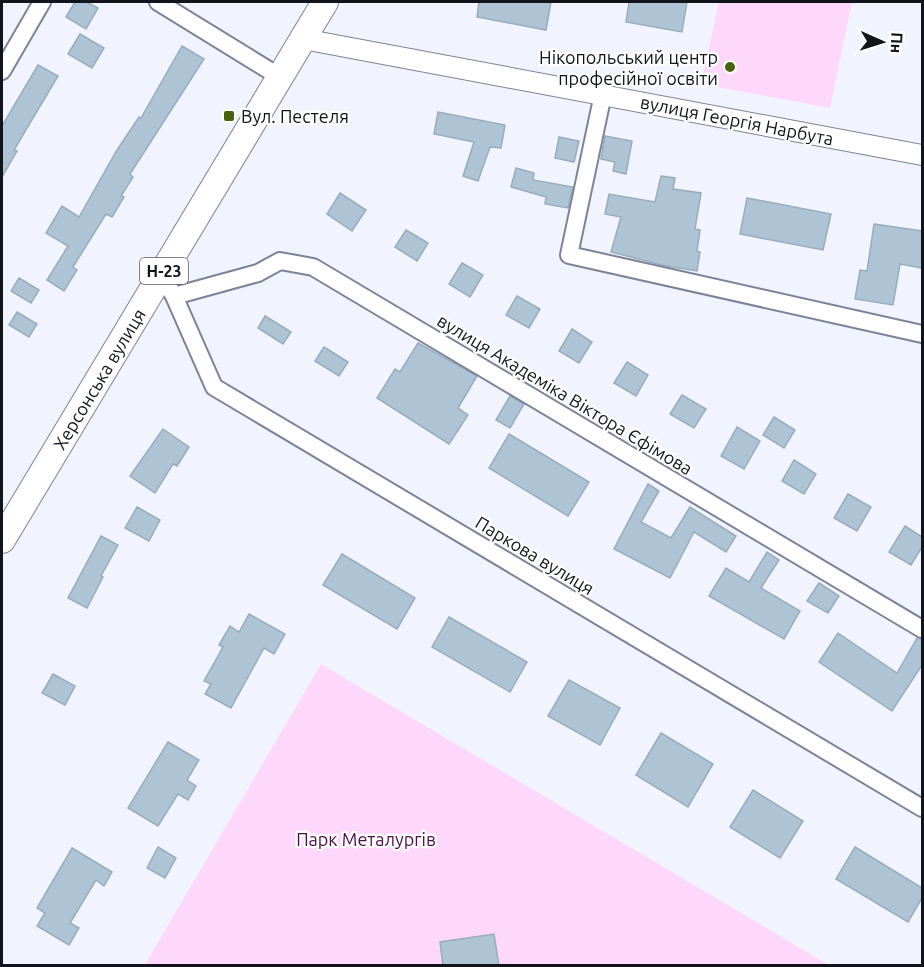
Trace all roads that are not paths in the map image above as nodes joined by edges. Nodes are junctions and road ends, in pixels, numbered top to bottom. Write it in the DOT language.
graph roads {
  1 [pos="42,2"];
  2 [pos="158,2"];
  3 [pos="325,2"];
  4 [pos="303,39"];
  5 [pos="2,71"];
  6 [pos="280,77"];
  7 [pos="603,94"];
  8 [pos="922,155"];
  9 [pos="168,285"];
  10 [pos="922,334"];
  11 [pos="2,540"];
  12 [pos="922,629"];
  13 [pos="922,808"];
  1 -- 5 [label="street"];
  2 -- 6 [label="street"];
  3 -- 4 [label="main road, Херсонська вулиця / Н-23"];
  4 -- 6 [label="main road, Херсонська вулиця / Н-23"];
  4 -- 7 [label="street, вулиця Георгія Нарбута"];
  6 -- 9 [label="main road, Херсонська вулиця / Н-23"];
  7 -- 8 [label="street, вулиця Георгія Нарбута"];
  7 -- 10 [label="street"];
  9 -- 11 [label="main road, Херсонська вулиця / Н-23"];
  9 -- 12 [label="street, вулиця Академіка Віктора Єфімова"];
  9 -- 13 [label="street, Паркова вулиця"];
}
